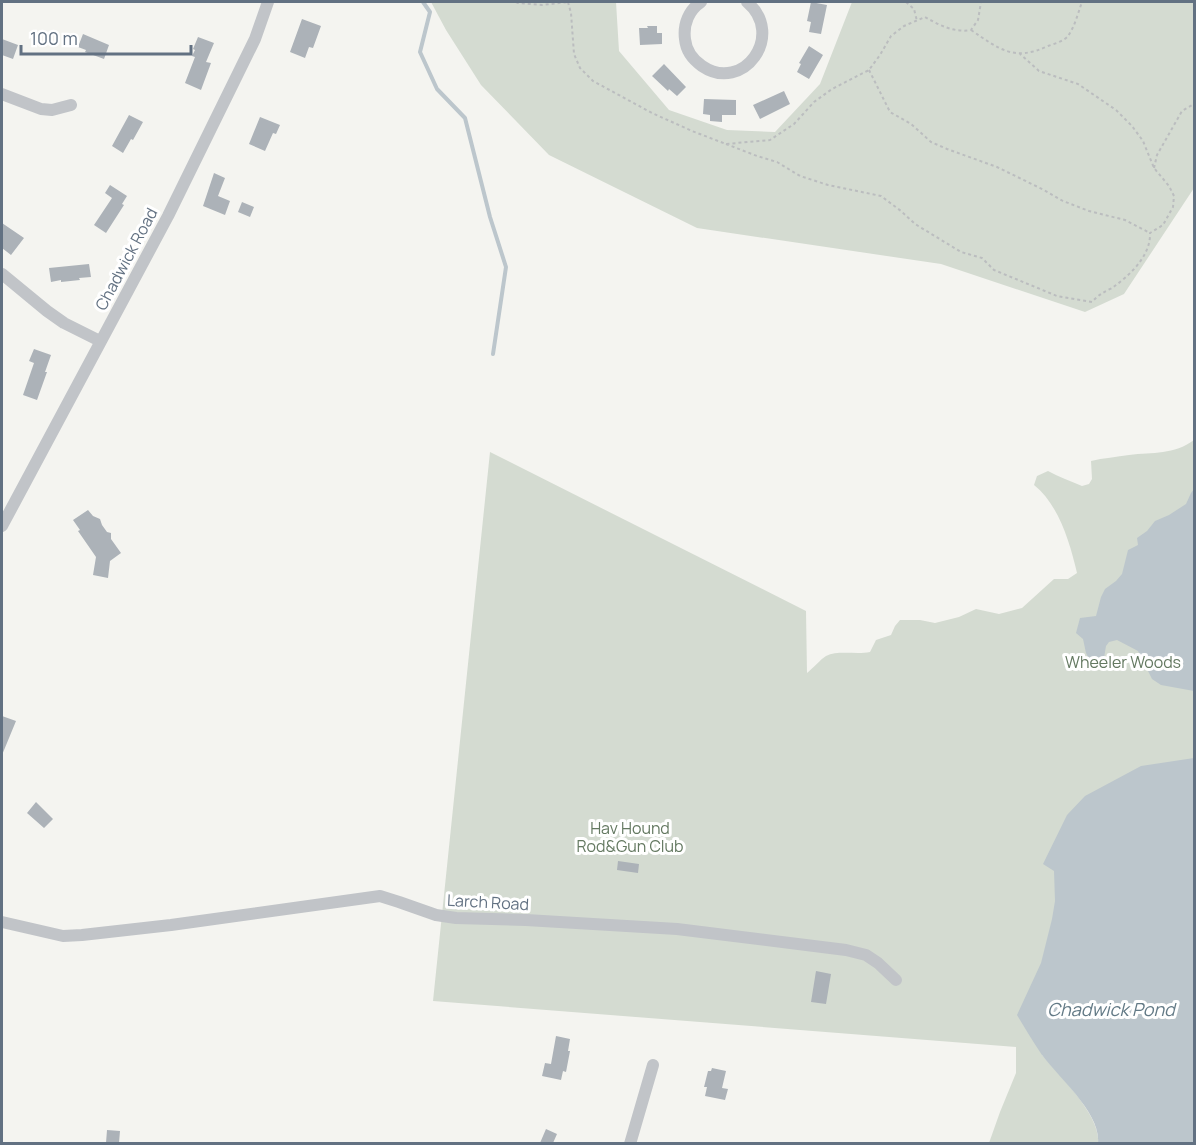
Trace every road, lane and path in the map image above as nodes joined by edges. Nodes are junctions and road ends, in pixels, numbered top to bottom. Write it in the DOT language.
graph roads {
  1 [pos="268,2"];
  2 [pos="516,2"];
  3 [pos="568,2"];
  4 [pos="700,2"];
  5 [pos="747,2"];
  6 [pos="906,2"];
  7 [pos="981,2"];
  8 [pos="1082,2"];
  9 [pos="917,21"];
  10 [pos="971,30"];
  11 [pos="1020,54"];
  12 [pos="869,70"];
  13 [pos="2,94"];
  14 [pos="1194,104"];
  15 [pos="71,105"];
  16 [pos="726,144"];
  17 [pos="1154,168"];
  18 [pos="1150,233"];
  19 [pos="2,274"];
  20 [pos="100,341"];
  21 [pos="2,526"];
  22 [pos="2,922"];
  23 [pos="896,980"];
  24 [pos="652,1065"];
  25 [pos="630,1143"];
  1 -- 20 [label="street, Chadwick Road"];
  2 -- 3 [label="path"];
  3 -- 16 [label="path"];
  4 -- 5 [label="street"];
  6 -- 9 [label="path"];
  7 -- 10 [label="path"];
  8 -- 11 [label="path"];
  9 -- 10 [label="path"];
  9 -- 12 [label="path"];
  10 -- 11 [label="path"];
  11 -- 17 [label="path"];
  12 -- 16 [label="path"];
  12 -- 18 [label="path"];
  13 -- 15 [label="street"];
  14 -- 17 [label="path"];
  16 -- 18 [label="path"];
  17 -- 18 [label="path"];
  19 -- 20 [label="street"];
  20 -- 21 [label="street, Chadwick Road"];
  22 -- 23 [label="street, Larch Road"];
  24 -- 25 [label="street"];
}
